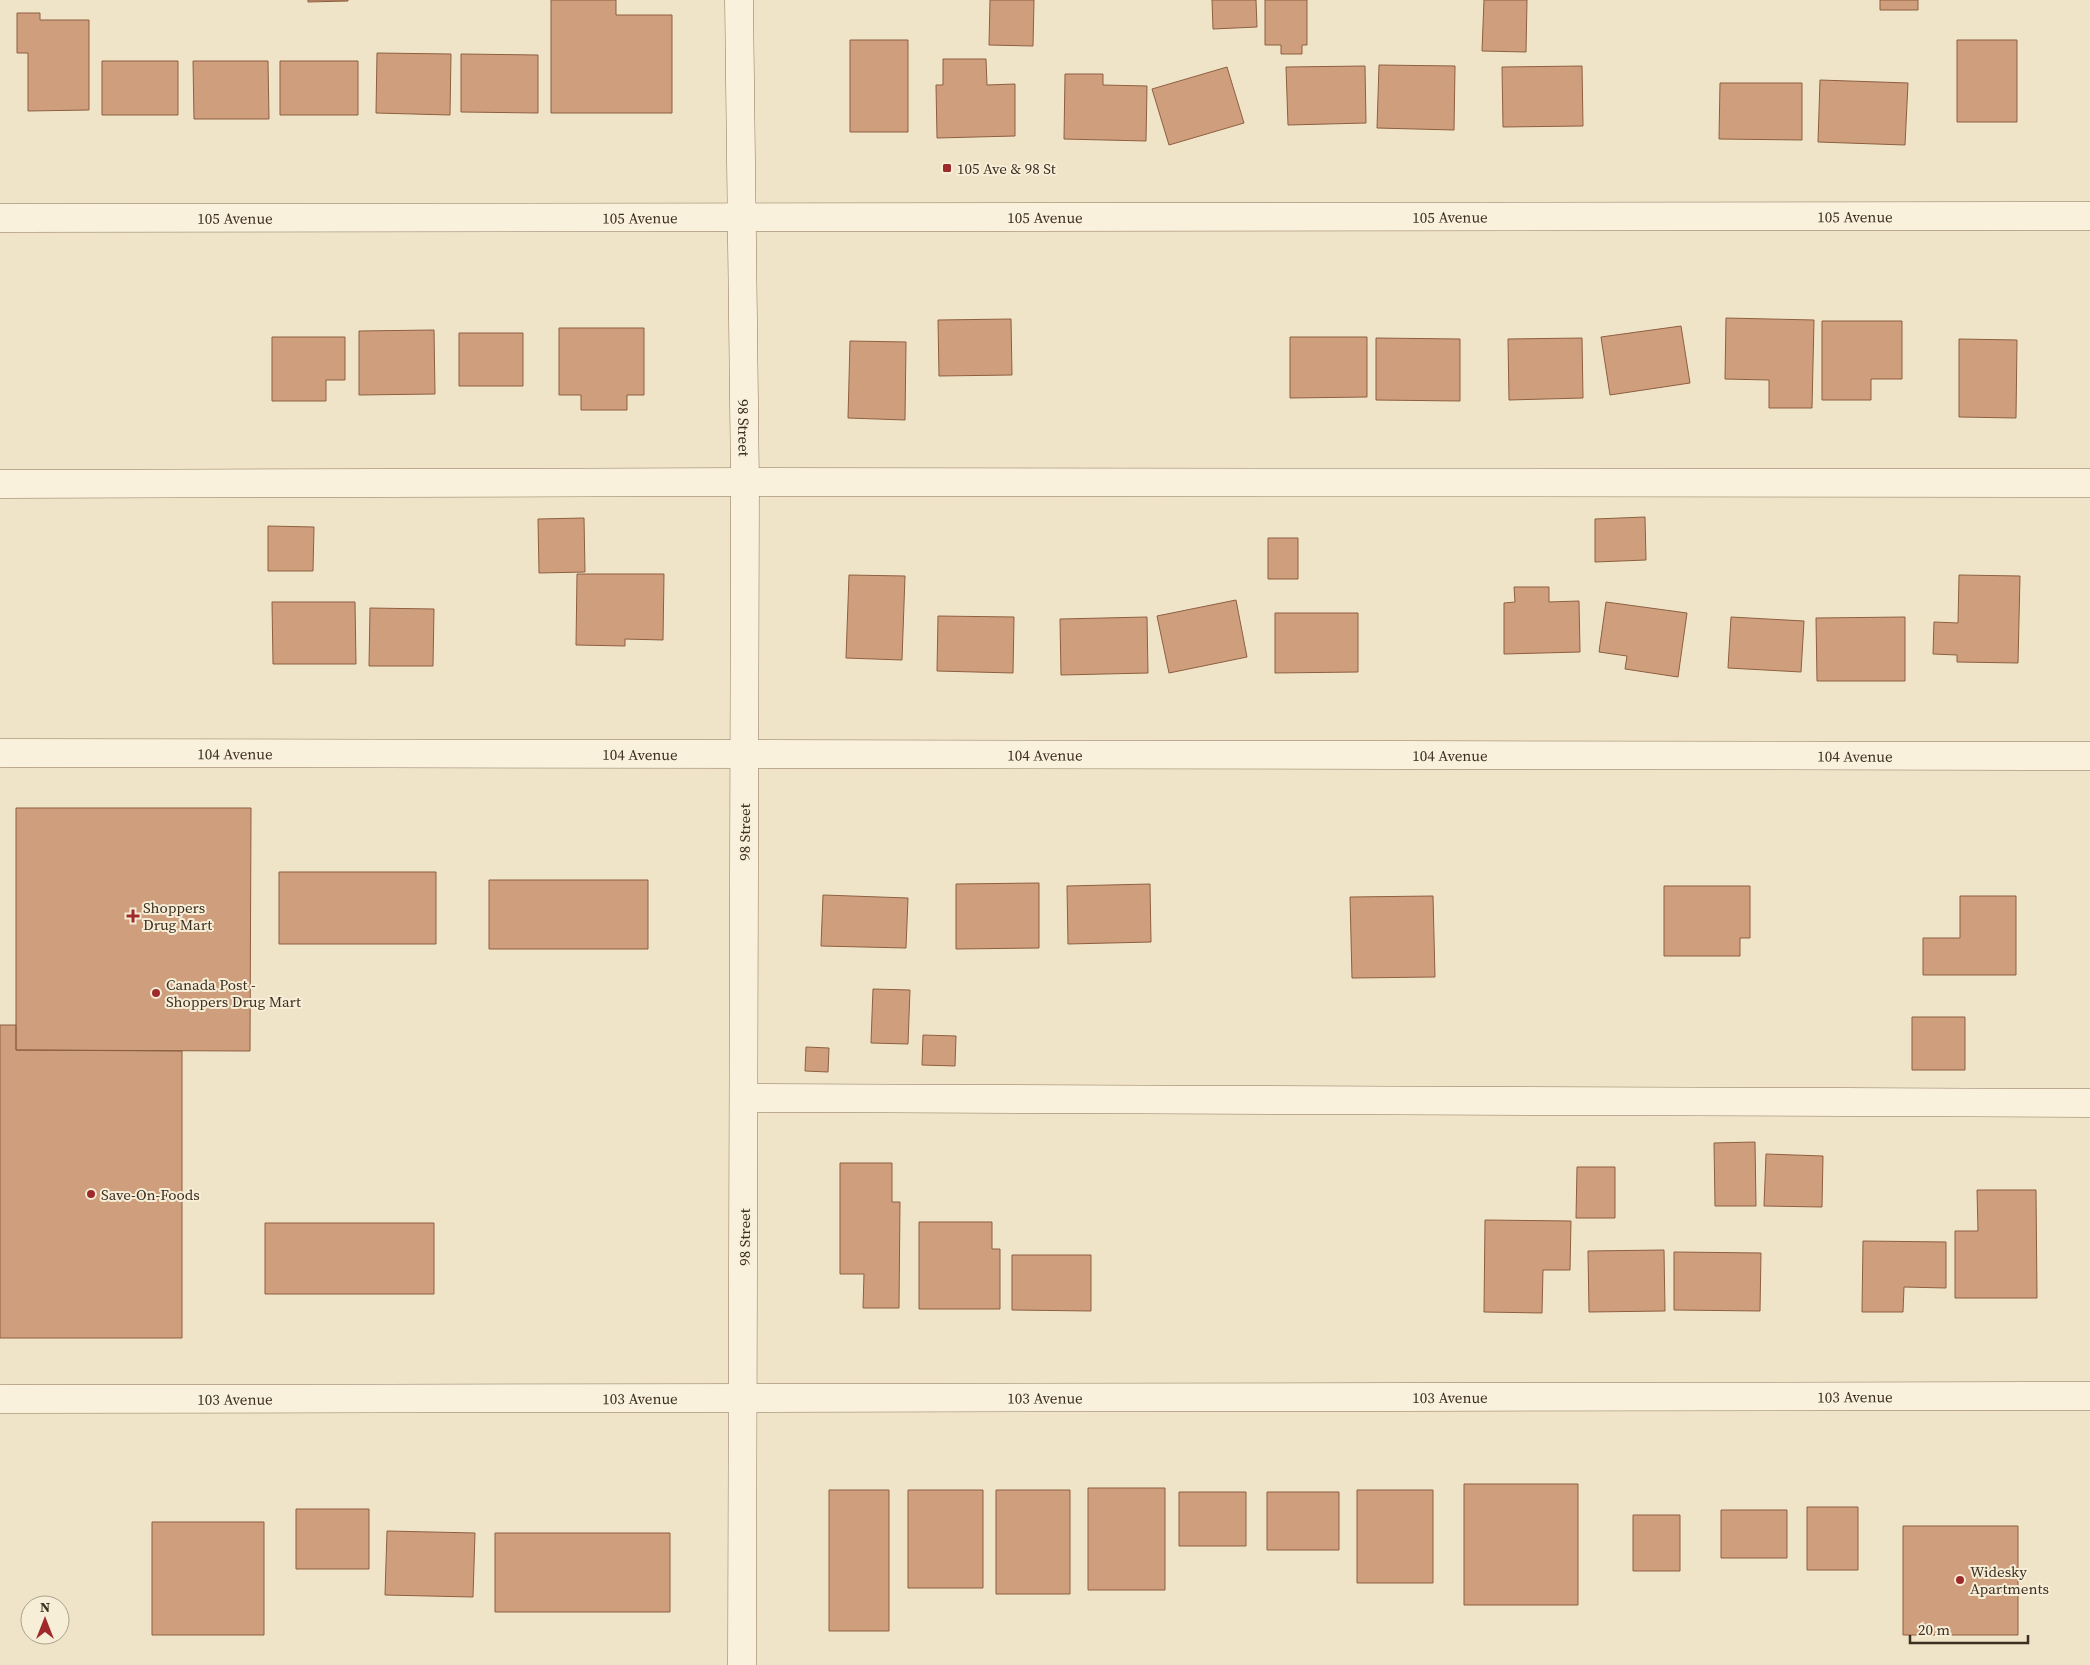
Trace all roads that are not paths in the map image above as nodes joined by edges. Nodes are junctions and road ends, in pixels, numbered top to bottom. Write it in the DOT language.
graph roads {
  1 [pos="739,0"];
  2 [pos="2090,216"];
  3 [pos="0,218"];
  4 [pos="741,218"];
  5 [pos="745,482"];
  6 [pos="2090,483"];
  7 [pos="0,484"];
  8 [pos="0,753"];
  9 [pos="744,755"];
  10 [pos="2090,756"];
  11 [pos="745,1098"];
  12 [pos="2090,1103"];
  13 [pos="2090,1396"];
  14 [pos="0,1399"];
  15 [pos="744,1399"];
  16 [pos="742,1665"];
  1 -- 4 [label="street, 98 Street"];
  2 -- 4 [label="street, 105 Avenue"];
  3 -- 4 [label="street, 105 Avenue"];
  4 -- 5 [label="street, 98 Street"];
  5 -- 6 [label="street"];
  5 -- 7 [label="street"];
  5 -- 9 [label="street, 98 Street"];
  8 -- 9 [label="street, 104 Avenue"];
  9 -- 10 [label="street, 104 Avenue"];
  9 -- 11 [label="street, 98 Street"];
  11 -- 12 [label="street"];
  11 -- 15 [label="street, 98 Street"];
  13 -- 15 [label="street, 103 Avenue"];
  14 -- 15 [label="street, 103 Avenue"];
  15 -- 16 [label="street, 98 Street"];
}
